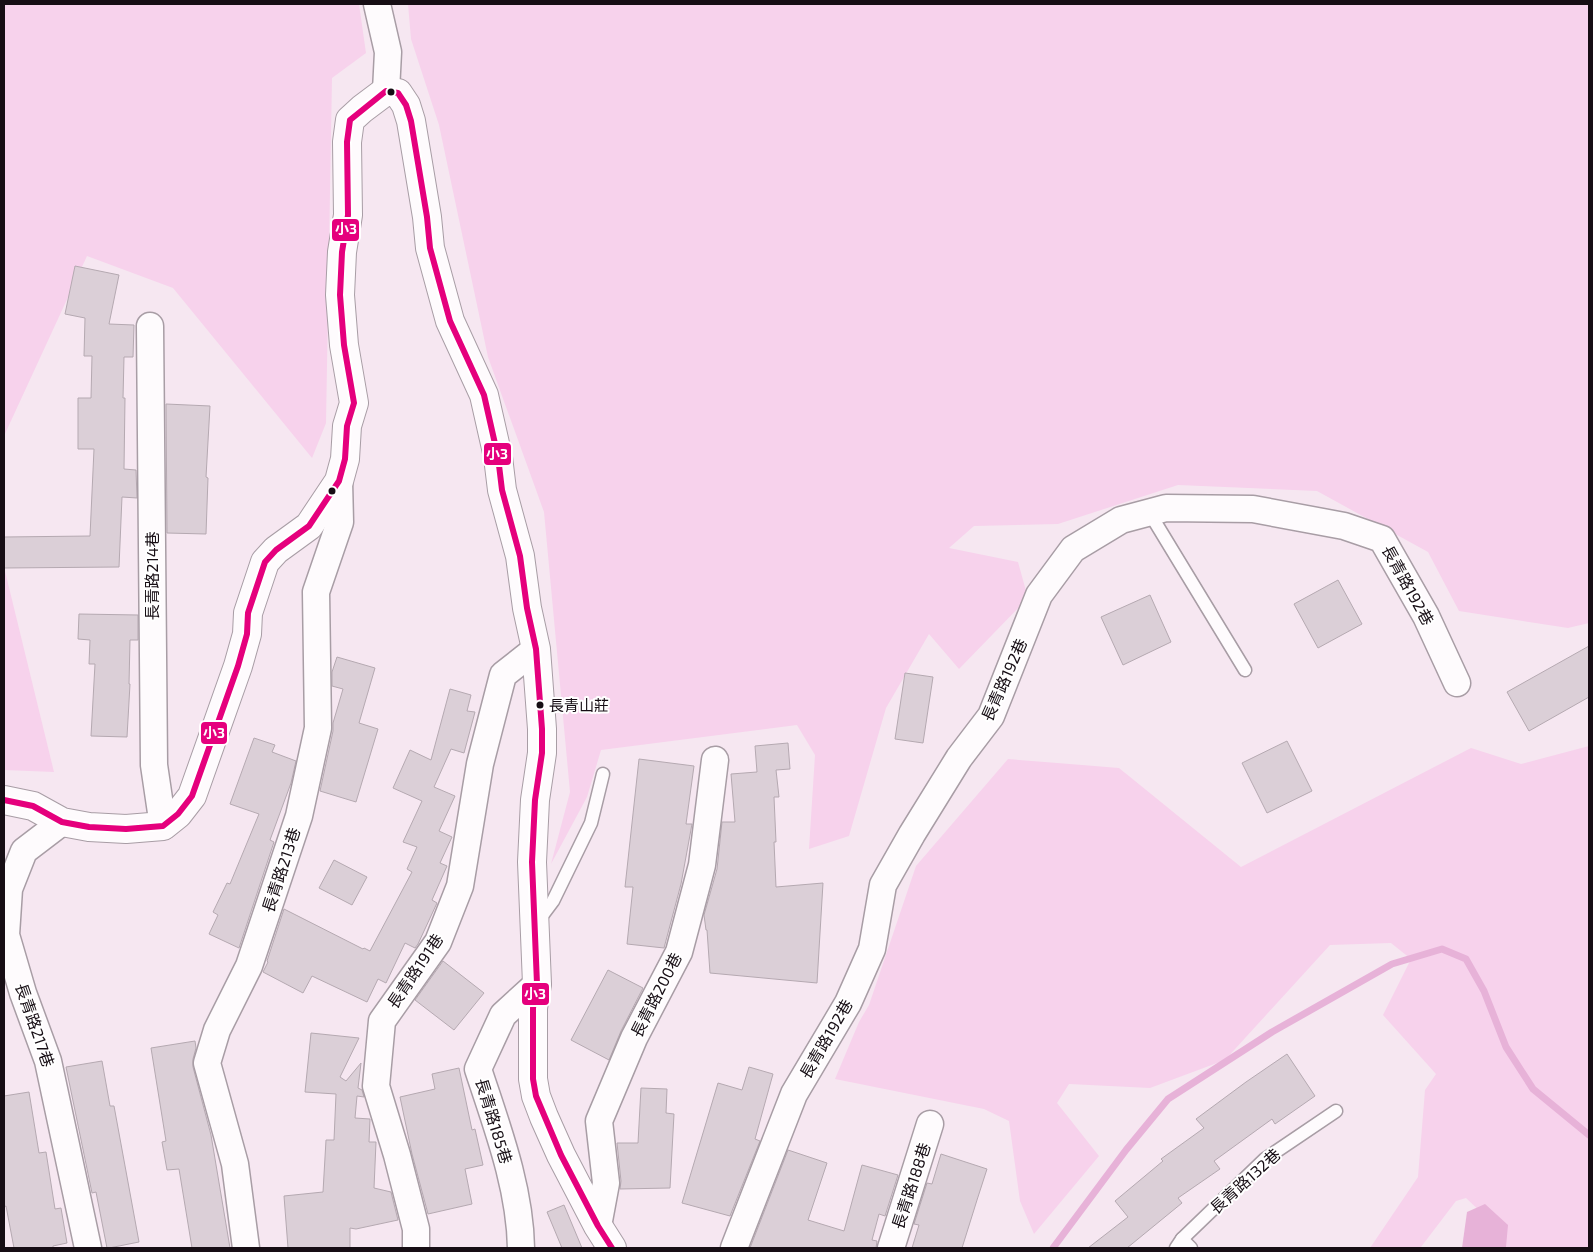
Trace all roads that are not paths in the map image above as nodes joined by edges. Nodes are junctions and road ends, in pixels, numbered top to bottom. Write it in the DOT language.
graph roads {
  1 [pos="378,4"];
  2 [pos="386,92"];
  3 [pos="150,326"];
  4 [pos="339,481"];
  5 [pos="1149,512"];
  6 [pos="536,649"];
  7 [pos="1246,670"];
  8 [pos="1457,683"];
  9 [pos="715,760"];
  10 [pos="603,774"];
  11 [pos="4,800"];
  12 [pos="62,822"];
  13 [pos="163,826"];
  14 [pos="534,928"];
  15 [pos="537,984"];
  16 [pos="1336,1110"];
  17 [pos="930,1124"];
  18 [pos="605,1237"];
  19 [pos="1183,1245"];
  20 [pos="88,1248"];
  21 [pos="246,1248"];
  22 [pos="416,1248"];
  23 [pos="521,1248"];
  24 [pos="734,1248"];
  25 [pos="891,1248"];
  1 -- 2 [label="street"];
  2 -- 4 [label="street"];
  2 -- 6 [label="street"];
  3 -- 13 [label="street, 長青路214巷"];
  4 -- 13 [label="street"];
  4 -- 21 [label="street, 長青路213巷"];
  5 -- 7 [label="lane"];
  5 -- 8 [label="street, 長青路192巷"];
  5 -- 24 [label="street, 長青路192巷"];
  6 -- 14 [label="street"];
  6 -- 22 [label="street, 長青路191巷"];
  9 -- 18 [label="street, 長青路200巷"];
  10 -- 14 [label="lane"];
  11 -- 12 [label="street"];
  12 -- 13 [label="street"];
  12 -- 20 [label="street, 長青路217巷"];
  14 -- 15 [label="street"];
  15 -- 18 [label="street"];
  15 -- 23 [label="street, 長青路185巷"];
  16 -- 19 [label="lane, 長青路132巷"];
  17 -- 25 [label="street, 長青路188巷"];
}
